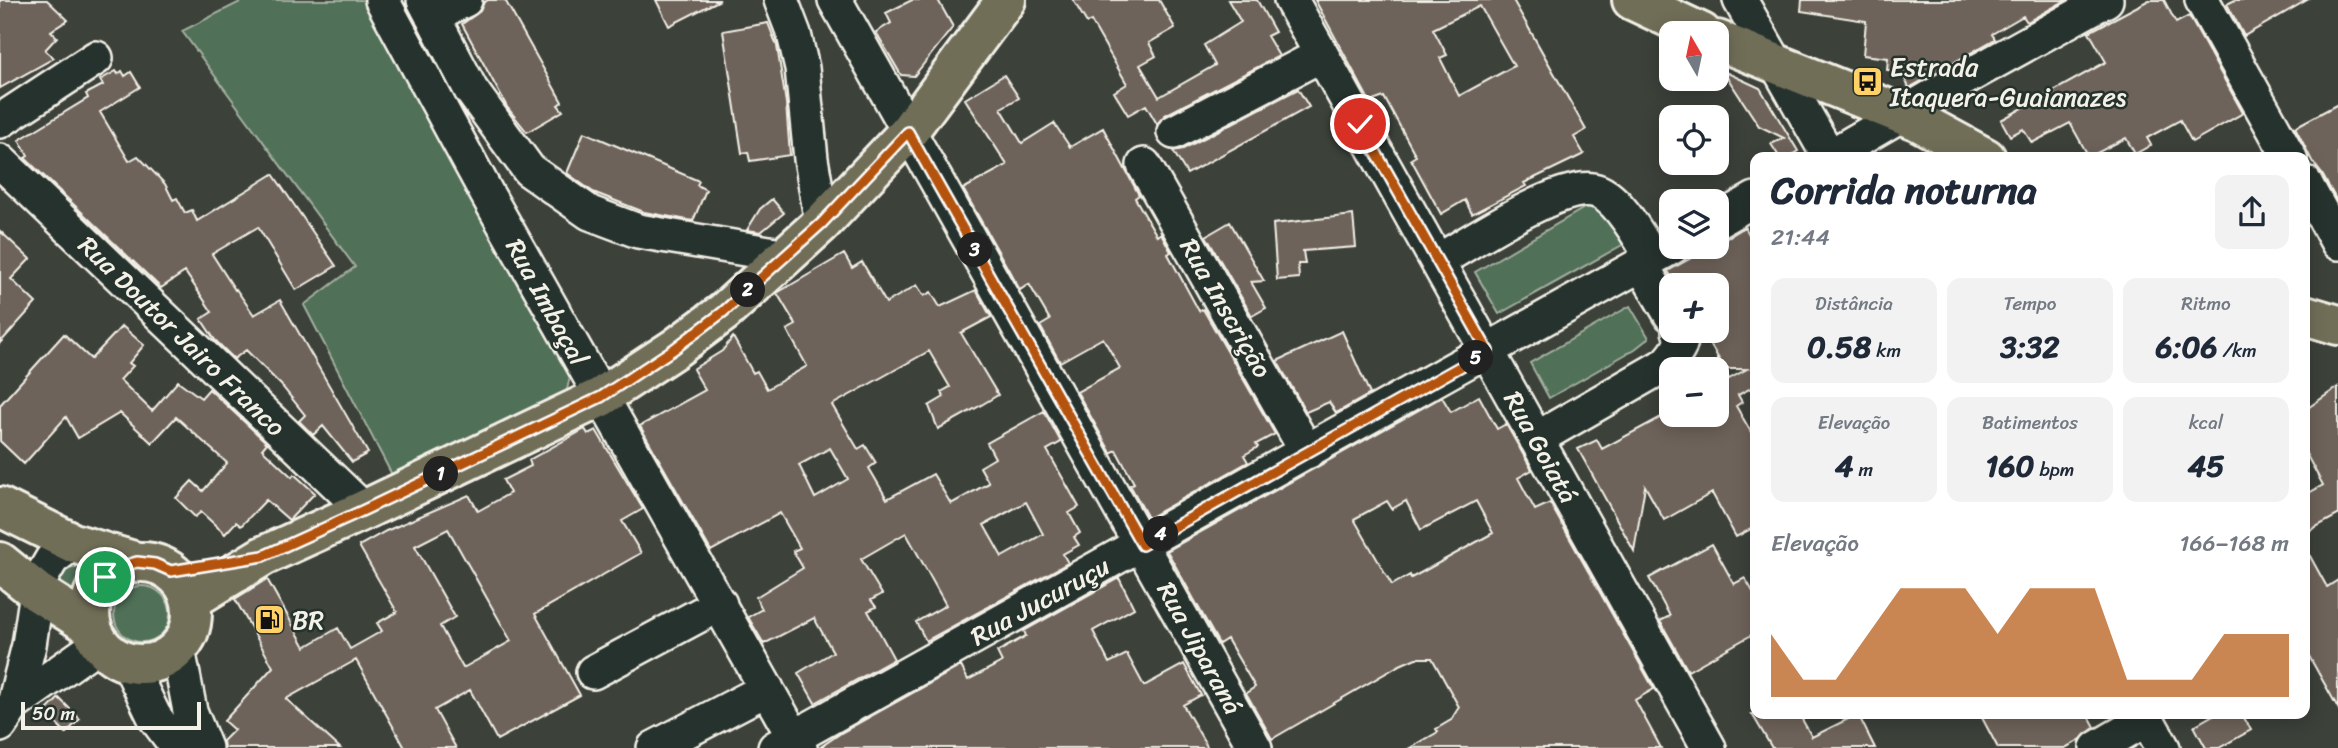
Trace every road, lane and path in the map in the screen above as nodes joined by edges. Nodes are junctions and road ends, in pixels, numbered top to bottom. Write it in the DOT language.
graph roads {
  1 [pos="382,0"];
  2 [pos="465,0"];
  3 [pos="780,0"];
  4 [pos="835,0"];
  5 [pos="1006,0"];
  6 [pos="1291,0"];
  7 [pos="1632,0"];
  8 [pos="1740,0"];
  9 [pos="2106,0"];
  10 [pos="2202,0"];
  11 [pos="428,8"];
  12 [pos="1677,21"];
  13 [pos="1729,45"];
  14 [pos="1321,55"];
  15 [pos="96,58"];
  16 [pos="1774,62"];
  17 [pos="1902,114"];
  18 [pos="0,121"];
  19 [pos="908,132"];
  20 [pos="1174,132"];
  21 [pos="1826,152"];
  22 [pos="1837,152"];
  23 [pos="1975,152"];
  24 [pos="2287,152"];
  25 [pos="0,161"];
  26 [pos="1144,164"];
  27 [pos="2310,192"];
  28 [pos="1750,202"];
  29 [pos="1729,214"];
  30 [pos="822,223"];
  31 [pos="2338,243"];
  32 [pos="787,256"];
  33 [pos="1655,256"];
  34 [pos="1438,261"];
  35 [pos="1660,273"];
  36 [pos="2310,317"];
  37 [pos="2338,325"];
  38 [pos="1680,343"];
  39 [pos="1488,351"];
  40 [pos="601,397"];
  41 [pos="1536,439"];
  42 [pos="1307,452"];
  43 [pos="0,507"];
  44 [pos="364,510"];
  45 [pos="73,543"];
  46 [pos="1142,545"];
  47 [pos="0,562"];
  48 [pos="166,578"];
  49 [pos="37,592"];
  50 [pos="720,604"];
  51 [pos="107,644"];
  52 [pos="178,649"];
  53 [pos="593,672"];
  54 [pos="767,689"];
  55 [pos="7,715"];
  56 [pos="2141,719"];
  57 [pos="2148,719"];
  58 [pos="789,745"];
  59 [pos="178,748"];
  60 [pos="205,748"];
  61 [pos="654,748"];
  62 [pos="1255,748"];
  63 [pos="1709,748"];
  64 [pos="2097,748"];
  65 [pos="2163,748"];
  1 -- 40 [label="street, Rua Imbaçal"];
  2 -- 11 [label="street"];
  3 -- 30 [label="street"];
  4 -- 19 [label="street, Rua Jiparaná"];
  5 -- 19 [label="main road"];
  6 -- 14 [label="street, Rua Goiatá"];
  7 -- 12 [label="main road"];
  8 -- 16 [label="street"];
  9 -- 17 [label="street"];
  10 -- 24 [label="street"];
  11 -- 32 [label="street"];
  13 -- 16 [label="main road"];
  14 -- 20 [label="street"];
  14 -- 34 [label="street, Rua Goiatá"];
  15 -- 18 [label="street"];
  16 -- 17 [label="main road"];
  16 -- 21 [label="street"];
  17 -- 22 [label="street"];
  17 -- 23 [label="main road"];
  19 -- 30 [label="main road"];
  19 -- 46 [label="street, Rua Jiparaná"];
  25 -- 44 [label="street, Rua Doutor Jairo Franco"];
  26 -- 42 [label="street, Rua Inscrição"];
  27 -- 31 [label="street"];
  28 -- 29 [label="street"];
  30 -- 32 [label="main road"];
  32 -- 40 [label="main road"];
  33 -- 34 [label="street"];
  33 -- 35 [label="street"];
  33 -- 39 [label="street, Rua Jucuruçu"];
  34 -- 39 [label="street, Rua Goiatá"];
  36 -- 37 [label="main road"];
  38 -- 41 [label="street"];
  39 -- 41 [label="street, Rua Goiatá"];
  39 -- 42 [label="street, Rua Jucuruçu"];
  40 -- 44 [label="main road"];
  40 -- 50 [label="street, Rua Imbaçal"];
  41 -- 63 [label="street, Rua Goiatá"];
  42 -- 46 [label="street, Rua Jucuruçu"];
  43 -- 45 [label="main road"];
  44 -- 48 [label="main road"];
  45 -- 48 [label="main road"];
  45 -- 49 [label="street"];
  46 -- 58 [label="street, Rua Jucuruçu"];
  46 -- 62 [label="street, Rua Jiparaná"];
  47 -- 49 [label="main road"];
  48 -- 51 [label="main road"];
  48 -- 52 [label="main road"];
  49 -- 51 [label="main road"];
  49 -- 55 [label="street"];
  50 -- 53 [label="street"];
  50 -- 54 [label="street, Rua Imbaçal"];
  51 -- 52 [label="main road"];
  51 -- 55 [label="street"];
  51 -- 59 [label="street"];
  52 -- 60 [label="street"];
  54 -- 58 [label="street, Rua Imbaçal"];
  54 -- 61 [label="street"];
  56 -- 64 [label="street"];
  57 -- 65 [label="street"];
}
